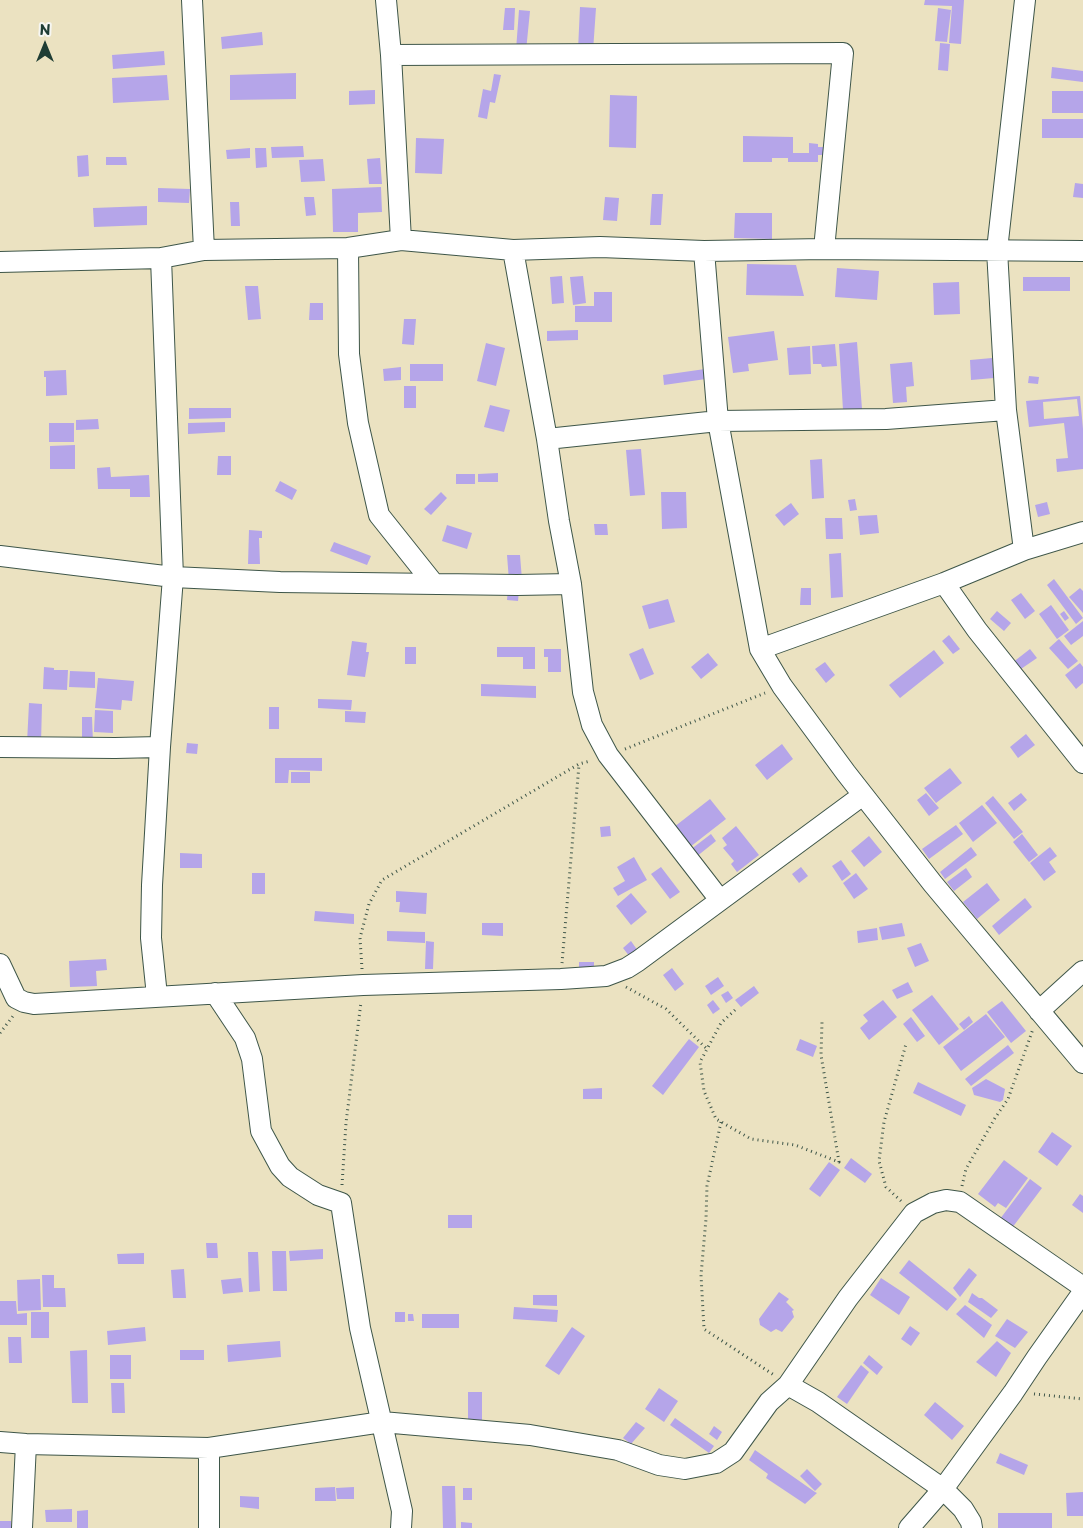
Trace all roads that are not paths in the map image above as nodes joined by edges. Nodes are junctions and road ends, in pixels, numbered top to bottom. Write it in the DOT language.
graph roads {
  1 [pos="192,0"];
  2 [pos="386,0"];
  3 [pos="1026,0"];
  4 [pos="391,55"];
  5 [pos="401,240"];
  6 [pos="348,248"];
  7 [pos="824,249"];
  8 [pos="204,250"];
  9 [pos="513,250"];
  10 [pos="997,250"];
  11 [pos="1083,250"];
  12 [pos="704,251"];
  13 [pos="161,258"];
  14 [pos="0,262"];
  15 [pos="1006,410"];
  16 [pos="718,421"];
  17 [pos="547,439"];
  18 [pos="1083,532"];
  19 [pos="1024,550"];
  20 [pos="0,556"];
  21 [pos="173,578"];
  22 [pos="944,583"];
  23 [pos="434,584"];
  24 [pos="571,584"];
  25 [pos="760,649"];
  26 [pos="1077,742"];
  27 [pos="0,747"];
  28 [pos="160,747"];
  29 [pos="1083,763"];
  30 [pos="863,794"];
  31 [pos="720,900"];
  32 [pos="0,964"];
  33 [pos="1083,971"];
  34 [pos="215,993"];
  35 [pos="157,996"];
  36 [pos="1039,1011"];
  37 [pos="1083,1062"];
  38 [pos="1083,1288"];
  39 [pos="1083,1292"];
  40 [pos="788,1385"];
  41 [pos="382,1422"];
  42 [pos="0,1442"];
  43 [pos="26,1444"];
  44 [pos="209,1448"];
  45 [pos="943,1489"];
  46 [pos="22,1528"];
  47 [pos="209,1528"];
  48 [pos="401,1528"];
  49 [pos="909,1528"];
  50 [pos="972,1528"];
  1 -- 8 [label="street"];
  2 -- 4 [label="street"];
  3 -- 10 [label="street"];
  4 -- 5 [label="street"];
  4 -- 7 [label="street"];
  5 -- 6 [label="street"];
  5 -- 9 [label="street"];
  6 -- 8 [label="street"];
  6 -- 23 [label="street"];
  7 -- 10 [label="street"];
  7 -- 12 [label="street"];
  8 -- 13 [label="street"];
  9 -- 12 [label="street"];
  9 -- 17 [label="street"];
  10 -- 11 [label="street"];
  10 -- 15 [label="street"];
  12 -- 16 [label="street"];
  13 -- 14 [label="street"];
  13 -- 21 [label="street"];
  15 -- 16 [label="street"];
  15 -- 19 [label="street"];
  16 -- 17 [label="street"];
  16 -- 25 [label="street"];
  17 -- 24 [label="street"];
  18 -- 19 [label="street"];
  19 -- 22 [label="street"];
  20 -- 21 [label="street"];
  21 -- 23 [label="street"];
  21 -- 28 [label="street"];
  22 -- 25 [label="street"];
  22 -- 26 [label="street"];
  23 -- 24 [label="street"];
  24 -- 31 [label="street"];
  25 -- 30 [label="street"];
  26 -- 29 [label="street"];
  27 -- 28 [label="street"];
  28 -- 35 [label="street"];
  30 -- 31 [label="street"];
  30 -- 36 [label="street"];
  31 -- 34 [label="street"];
  32 -- 35 [label="street"];
  33 -- 36 [label="street"];
  34 -- 35 [label="street"];
  34 -- 41 [label="street"];
  36 -- 37 [label="street"];
  38 -- 40 [label="street"];
  39 -- 45 [label="street"];
  40 -- 41 [label="street"];
  40 -- 45 [label="street"];
  41 -- 44 [label="street"];
  41 -- 48 [label="street"];
  42 -- 43 [label="street"];
  43 -- 44 [label="street"];
  43 -- 46 [label="street"];
  44 -- 47 [label="street"];
  45 -- 49 [label="street"];
  45 -- 50 [label="street"];
}
